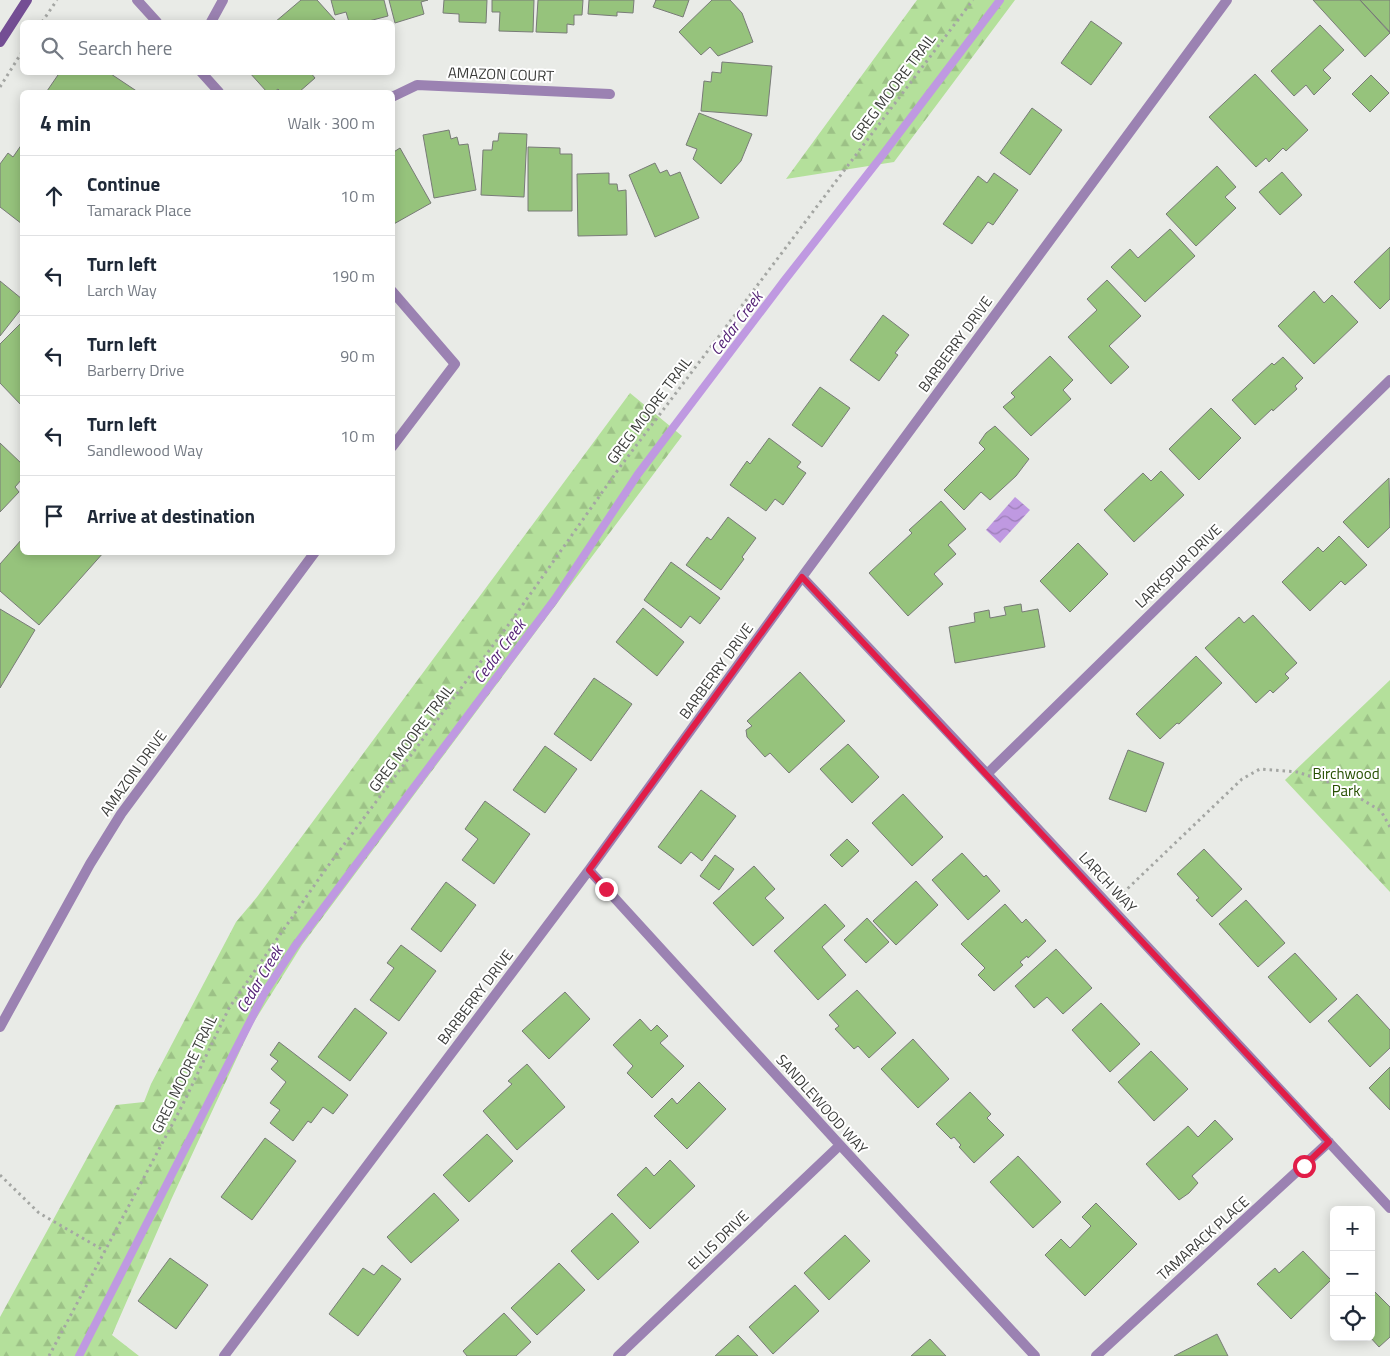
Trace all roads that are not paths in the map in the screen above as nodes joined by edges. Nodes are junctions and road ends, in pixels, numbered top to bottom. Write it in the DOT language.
graph roads {
  1 [pos="27,0"];
  2 [pos="137,0"];
  3 [pos="223,0"];
  4 [pos="1227,0"];
  5 [pos="155,20"];
  6 [pos="212,20"];
  7 [pos="0,42"];
  8 [pos="204,75"];
  9 [pos="217,90"];
  10 [pos="610,94"];
  11 [pos="395,95"];
  12 [pos="395,294"];
  13 [pos="1390,380"];
  14 [pos="395,444"];
  15 [pos="313,555"];
  16 [pos="802,577"];
  17 [pos="987,774"];
  18 [pos="589,870"];
  19 [pos="0,1027"];
  20 [pos="1329,1142"];
  21 [pos="840,1145"];
  22 [pos="1390,1208"];
  23 [pos="224,1356"];
  24 [pos="618,1356"];
  25 [pos="1035,1356"];
  26 [pos="1096,1356"];
  1 -- 7 [label="street"];
  2 -- 5 [label="street"];
  3 -- 6 [label="street"];
  4 -- 16 [label="street, BARBERRY DRIVE"];
  8 -- 9 [label="street"];
  10 -- 11 [label="street, AMAZON COURT"];
  12 -- 14 [label="street"];
  13 -- 17 [label="street, LARKSPUR DRIVE"];
  15 -- 19 [label="street, AMAZON DRIVE"];
  16 -- 17 [label="street, LARCH WAY"];
  16 -- 18 [label="street, BARBERRY DRIVE"];
  17 -- 20 [label="street, LARCH WAY"];
  18 -- 21 [label="street, SANDLEWOOD WAY"];
  18 -- 23 [label="street, BARBERRY DRIVE"];
  20 -- 22 [label="street, LARCH WAY"];
  20 -- 26 [label="street, TAMARACK PLACE"];
  21 -- 24 [label="street, ELLIS DRIVE"];
  21 -- 25 [label="street, SANDLEWOOD WAY"];
}
